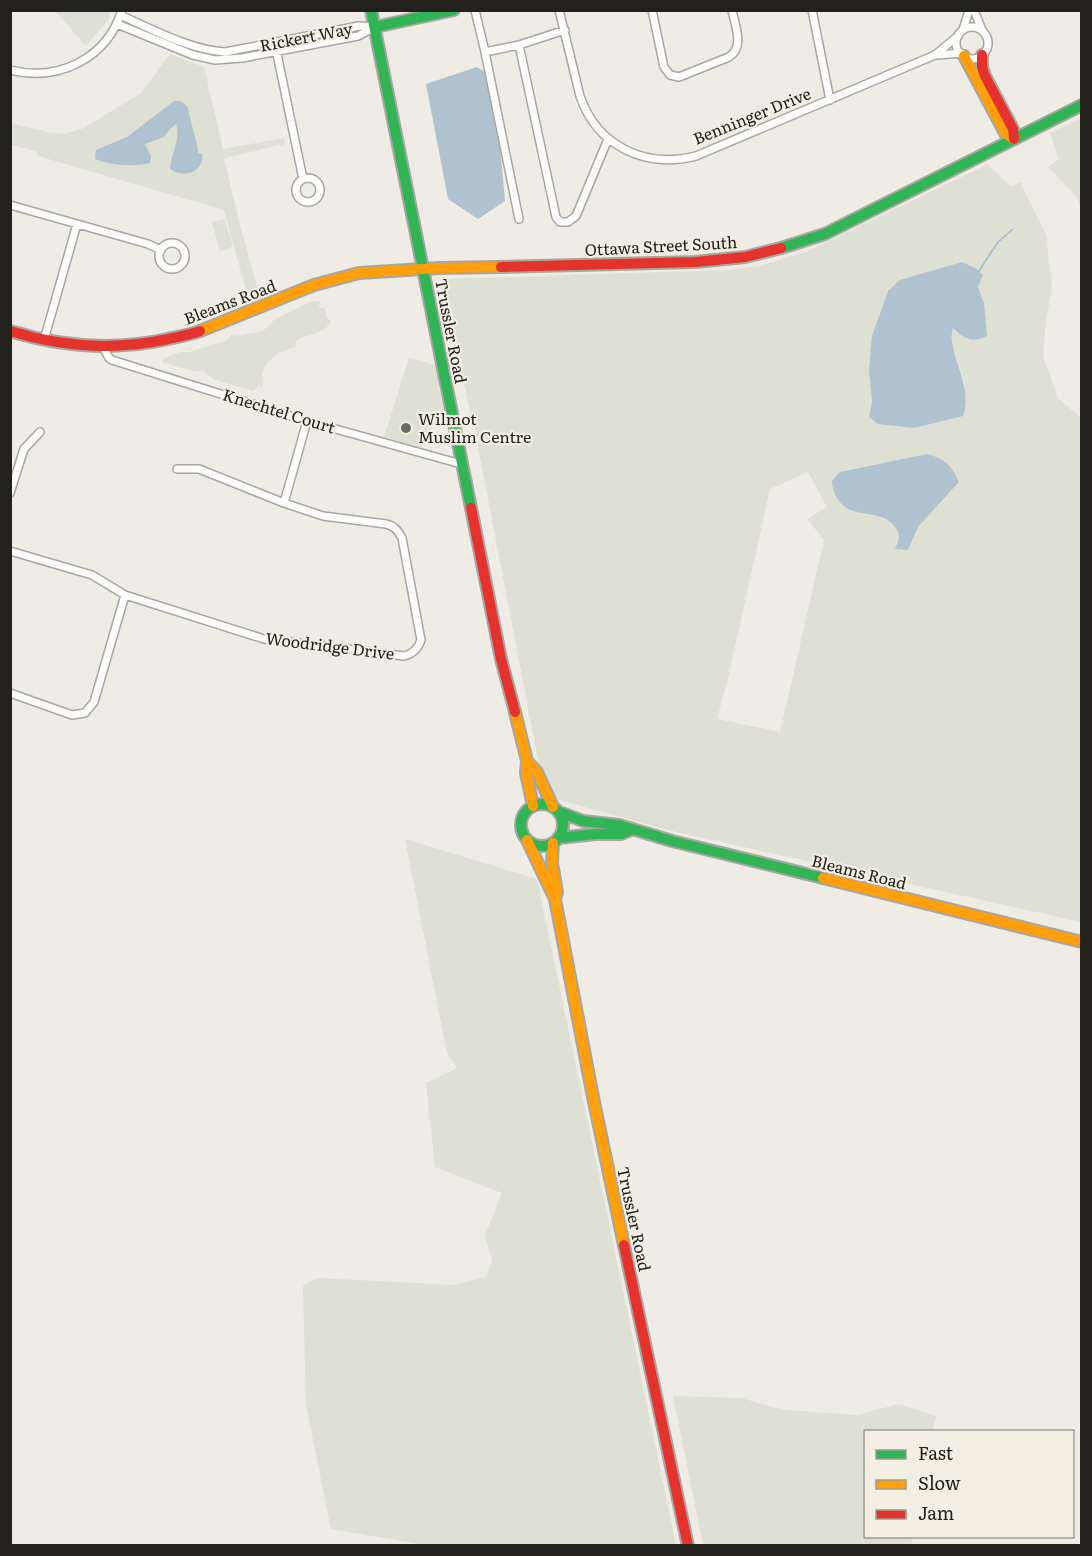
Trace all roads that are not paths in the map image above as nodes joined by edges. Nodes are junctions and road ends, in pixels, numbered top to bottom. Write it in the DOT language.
graph roads {
  1 [pos="371,10"];
  2 [pos="454,10"];
  3 [pos="475,10"];
  4 [pos="560,10"];
  5 [pos="652,10"];
  6 [pos="732,10"];
  7 [pos="812,10"];
  8 [pos="971,10"];
  9 [pos="121,13"];
  10 [pos="117,24"];
  11 [pos="375,27"];
  12 [pos="565,30"];
  13 [pos="982,30"];
  14 [pos="961,33"];
  15 [pos="275,43"];
  16 [pos="519,45"];
  17 [pos="276,52"];
  18 [pos="484,52"];
  19 [pos="935,55"];
  20 [pos="962,55"];
  21 [pos="982,55"];
  22 [pos="10,70"];
  23 [pos="830,100"];
  24 [pos="1082,105"];
  25 [pos="608,138"];
  26 [pos="1014,139"];
  27 [pos="303,179"];
  28 [pos="10,205"];
  29 [pos="519,219"];
  30 [pos="77,224"];
  31 [pos="161,250"];
  32 [pos="424,269"];
  33 [pos="10,331"];
  34 [pos="44,340"];
  35 [pos="103,347"];
  36 [pos="307,421"];
  37 [pos="40,432"];
  38 [pos="461,465"];
  39 [pos="177,469"];
  40 [pos="10,493"];
  41 [pos="284,503"];
  42 [pos="10,551"];
  43 [pos="124,595"];
  44 [pos="10,693"];
  45 [pos="526,762"];
  46 [pos="533,806"];
  47 [pos="556,810"];
  48 [pos="631,830"];
  49 [pos="527,840"];
  50 [pos="556,841"];
  51 [pos="555,899"];
  52 [pos="1082,942"];
  53 [pos="688,1545"];
  1 -- 11 [label="main road, Trussler Road"];
  2 -- 11 [label="main road"];
  3 -- 18 [label="street"];
  4 -- 12 [label="street, Benninger Drive"];
  5 -- 6 [label="street"];
  7 -- 23 [label="street"];
  8 -- 13 [label="street"];
  8 -- 14 [label="street"];
  9 -- 10 [label="street"];
  9 -- 15 [label="street, Rickert Way"];
  10 -- 17 [label="street, Rickert Way"];
  10 -- 22 [label="street"];
  11 -- 15 [label="street, Rickert Way"];
  11 -- 17 [label="street, Rickert Way"];
  11 -- 32 [label="main road, Trussler Road"];
  12 -- 16 [label="street"];
  12 -- 25 [label="street, Benninger Drive"];
  13 -- 14 [label="street"];
  13 -- 21 [label="street"];
  14 -- 19 [label="street, Benninger Drive"];
  14 -- 20 [label="street"];
  15 -- 17 [label="street"];
  16 -- 18 [label="street"];
  16 -- 25 [label="street"];
  17 -- 27 [label="street"];
  18 -- 29 [label="street"];
  19 -- 20 [label="street, Benninger Drive"];
  19 -- 23 [label="street, Benninger Drive"];
  20 -- 21 [label="street, Benninger Drive"];
  20 -- 26 [label="main road"];
  21 -- 26 [label="main road"];
  23 -- 25 [label="street, Benninger Drive"];
  24 -- 26 [label="main road, Ottawa Street South"];
  26 -- 32 [label="main road, Ottawa Street South"];
  28 -- 30 [label="street"];
  30 -- 31 [label="street"];
  30 -- 34 [label="street"];
  32 -- 35 [label="main road, Bleams Road"];
  32 -- 38 [label="main road, Trussler Road"];
  33 -- 34 [label="main road, Bleams Road"];
  34 -- 35 [label="main road, Bleams Road"];
  35 -- 36 [label="street, Knechtel Court"];
  36 -- 38 [label="street, Knechtel Court"];
  36 -- 41 [label="street"];
  37 -- 40 [label="street"];
  38 -- 45 [label="main road, Trussler Road"];
  39 -- 41 [label="street, Woodridge Drive"];
  41 -- 43 [label="street, Woodridge Drive"];
  42 -- 43 [label="street, Woodridge Drive"];
  43 -- 44 [label="street"];
  45 -- 46 [label="main road, Trussler Road"];
  45 -- 47 [label="main road, Trussler Road"];
  46 -- 47 [label="main road"];
  46 -- 49 [label="main road"];
  47 -- 48 [label="main road, Bleams Road"];
  47 -- 50 [label="main road"];
  48 -- 50 [label="main road, Bleams Road"];
  48 -- 52 [label="main road, Bleams Road"];
  49 -- 50 [label="main road"];
  49 -- 51 [label="main road, Trussler Road"];
  50 -- 51 [label="main road, Trussler Road"];
  51 -- 53 [label="main road, Trussler Road"];
}
